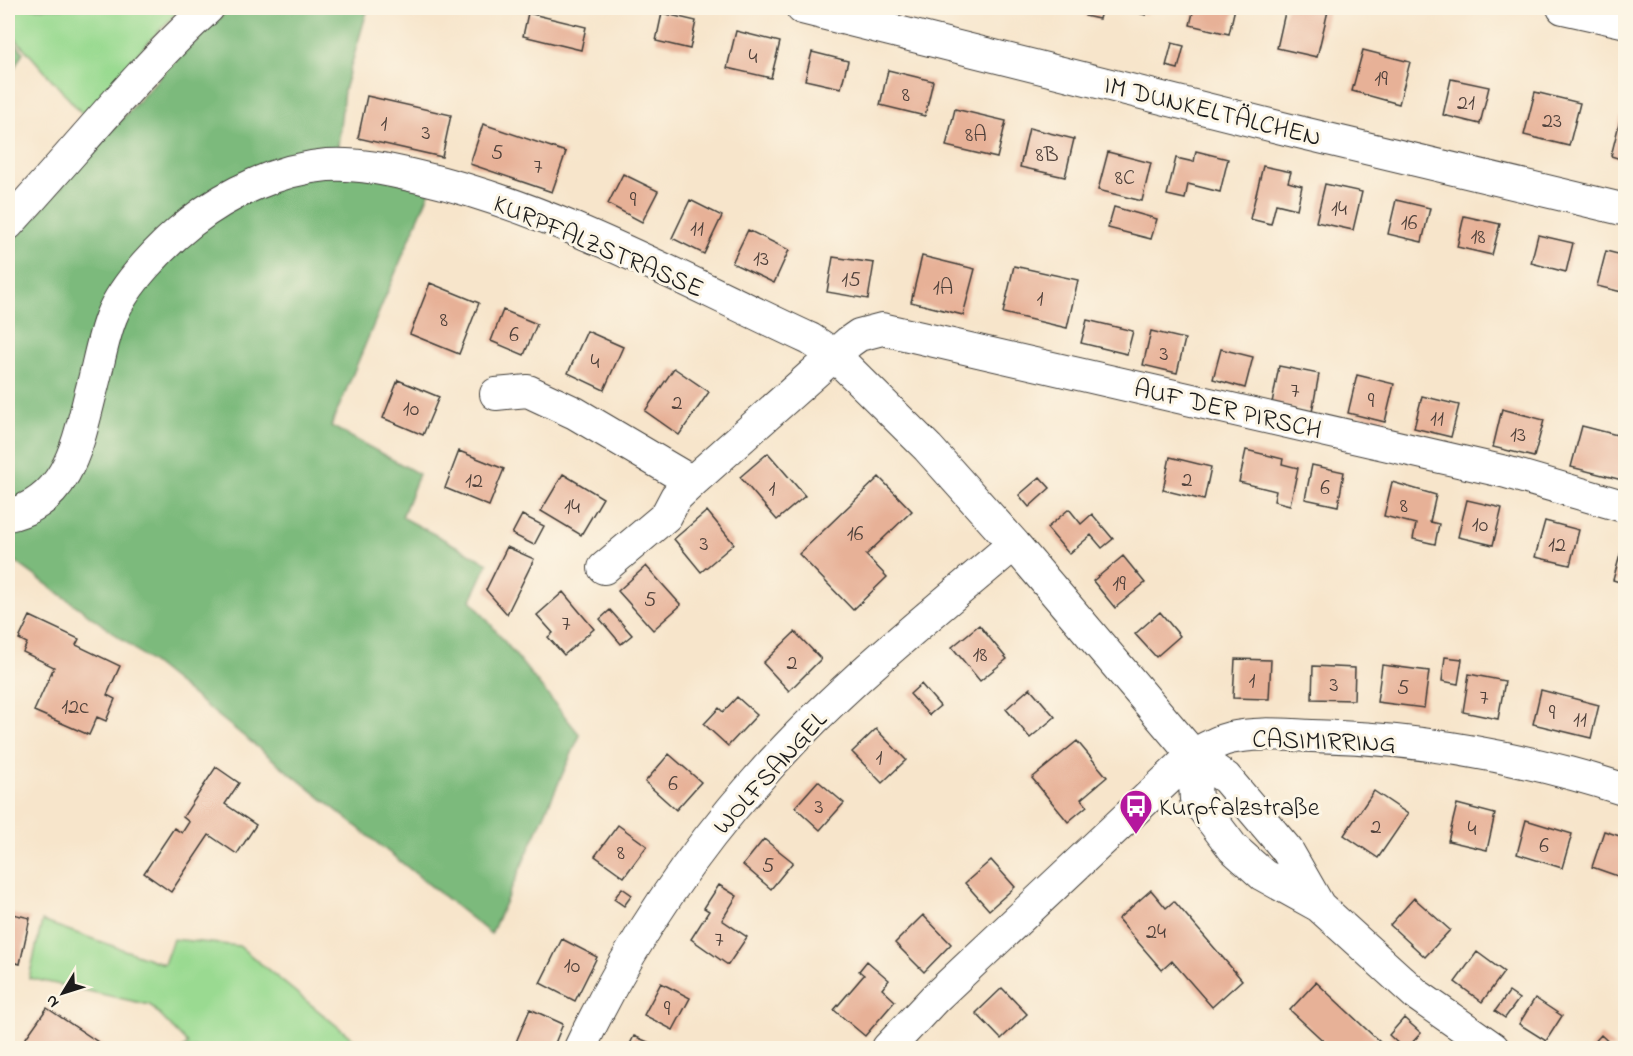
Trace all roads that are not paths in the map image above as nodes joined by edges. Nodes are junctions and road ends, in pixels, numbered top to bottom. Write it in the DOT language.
graph roads {
  1 [pos="208,8"];
  2 [pos="802,8"];
  3 [pos="1563,8"];
  4 [pos="1626,22"];
  5 [pos="1626,210"];
  6 [pos="8,224"];
  7 [pos="833,354"];
  8 [pos="496,394"];
  9 [pos="692,482"];
  10 [pos="1626,507"];
  11 [pos="8,515"];
  12 [pos="1014,544"];
  13 [pos="604,568"];
  14 [pos="1193,755"];
  15 [pos="1626,790"];
  16 [pos="580,1048"];
  17 [pos="888,1048"];
  18 [pos="1492,1048"];
  1 -- 6 [label="street"];
  2 -- 5 [label="street, IM DUNKELTÄLCHEN"];
  3 -- 4 [label="street"];
  7 -- 9 [label="street, AUF DER PIRSCH"];
  7 -- 10 [label="street, AUF DER PIRSCH"];
  7 -- 11 [label="street, KURPFALZSTRASSE"];
  7 -- 12 [label="street, KURPFALZSTRASSE"];
  8 -- 9 [label="street"];
  9 -- 13 [label="street, AUF DER PIRSCH"];
  12 -- 14 [label="street, KURPFALZSTRASSE"];
  12 -- 16 [label="street, WOLFSANGEL"];
  14 -- 15 [label="street, CASIMIRRING"];
  14 -- 17 [label="street, CASIMIRRING"];
  14 -- 18 [label="street, KURPFALZSTRASSE"];
}
